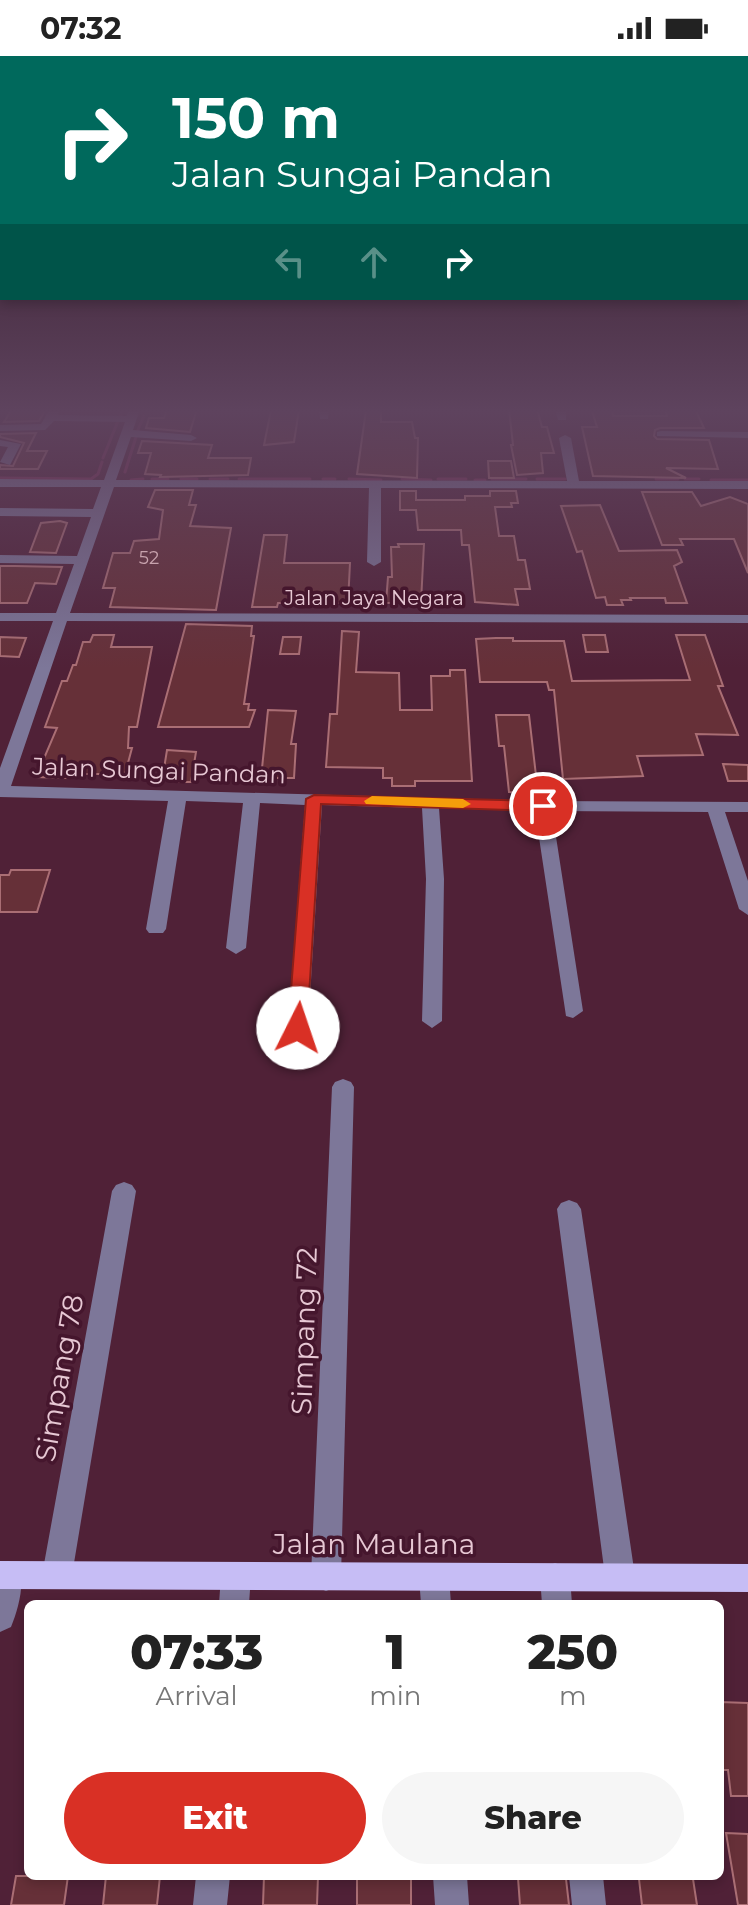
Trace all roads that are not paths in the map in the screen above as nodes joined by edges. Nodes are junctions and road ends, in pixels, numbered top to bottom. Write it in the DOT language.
graph roads {
  1 [pos="104,495"];
  2 [pos="375,495"];
  3 [pos="0,512"];
  4 [pos="99,513"];
  5 [pos="0,559"];
  6 [pos="83,560"];
  7 [pos="374,562"];
  8 [pos="0,617"];
  9 [pos="63,618"];
  10 [pos="748,619"];
  11 [pos="0,791"];
  12 [pos="178,795"];
  13 [pos="252,797"];
  14 [pos="314,799"];
  15 [pos="430,803"];
  16 [pos="543,806"];
  17 [pos="715,807"];
  18 [pos="748,807"];
  19 [pos="748,909"];
  20 [pos="156,929"];
  21 [pos="236,948"];
  22 [pos="573,1011"];
  23 [pos="432,1021"];
  24 [pos="298,1028"];
  25 [pos="343,1087"];
  26 [pos="124,1191"];
  27 [pos="569,1209"];
  28 [pos="4,1575"];
  29 [pos="57,1575"];
  30 [pos="620,1576"];
  31 [pos="326,1577"];
  32 [pos="748,1578"];
  33 [pos="235,1590"];
  34 [pos="435,1590"];
  35 [pos="556,1590"];
  36 [pos="0,1617"];
  37 [pos="213,1880"];
  38 [pos="450,1880"];
  39 [pos="586,1880"];
  40 [pos="210,1905"];
  41 [pos="452,1905"];
  42 [pos="589,1905"];
  1 -- 4 [label="street"];
  2 -- 7 [label="street"];
  3 -- 4 [label="street"];
  4 -- 6 [label="street"];
  5 -- 6 [label="street"];
  6 -- 9 [label="street"];
  8 -- 9 [label="street, Jalan Jaya Negara"];
  9 -- 10 [label="street, Jalan Jaya Negara"];
  9 -- 11 [label="street"];
  11 -- 12 [label="street, Jalan Sungai Pandan"];
  12 -- 13 [label="street, Jalan Sungai Pandan"];
  12 -- 20 [label="street"];
  13 -- 14 [label="street, Jalan Sungai Pandan"];
  13 -- 21 [label="street"];
  14 -- 15 [label="street, Jalan Sungai Pandan"];
  14 -- 24 [label="street"];
  15 -- 16 [label="street, Jalan Sungai Pandan"];
  15 -- 23 [label="street"];
  16 -- 17 [label="street, Jalan Sungai Pandan"];
  16 -- 22 [label="street"];
  17 -- 18 [label="street, Jalan Sungai Pandan"];
  17 -- 19 [label="street"];
  25 -- 31 [label="street, Simpang 72"];
  26 -- 29 [label="street, Simpang 78"];
  27 -- 30 [label="street"];
  28 -- 29 [label="main road, Jalan Maulana"];
  28 -- 36 [label="street"];
  29 -- 33 [label="main road, Jalan Maulana"];
  30 -- 32 [label="main road, Jalan Maulana"];
  30 -- 35 [label="main road, Jalan Maulana"];
  31 -- 33 [label="main road, Jalan Maulana"];
  31 -- 34 [label="main road, Jalan Maulana"];
  34 -- 35 [label="main road, Jalan Maulana"];
  37 -- 40 [label="street"];
  38 -- 41 [label="street"];
  39 -- 42 [label="street"];
}
